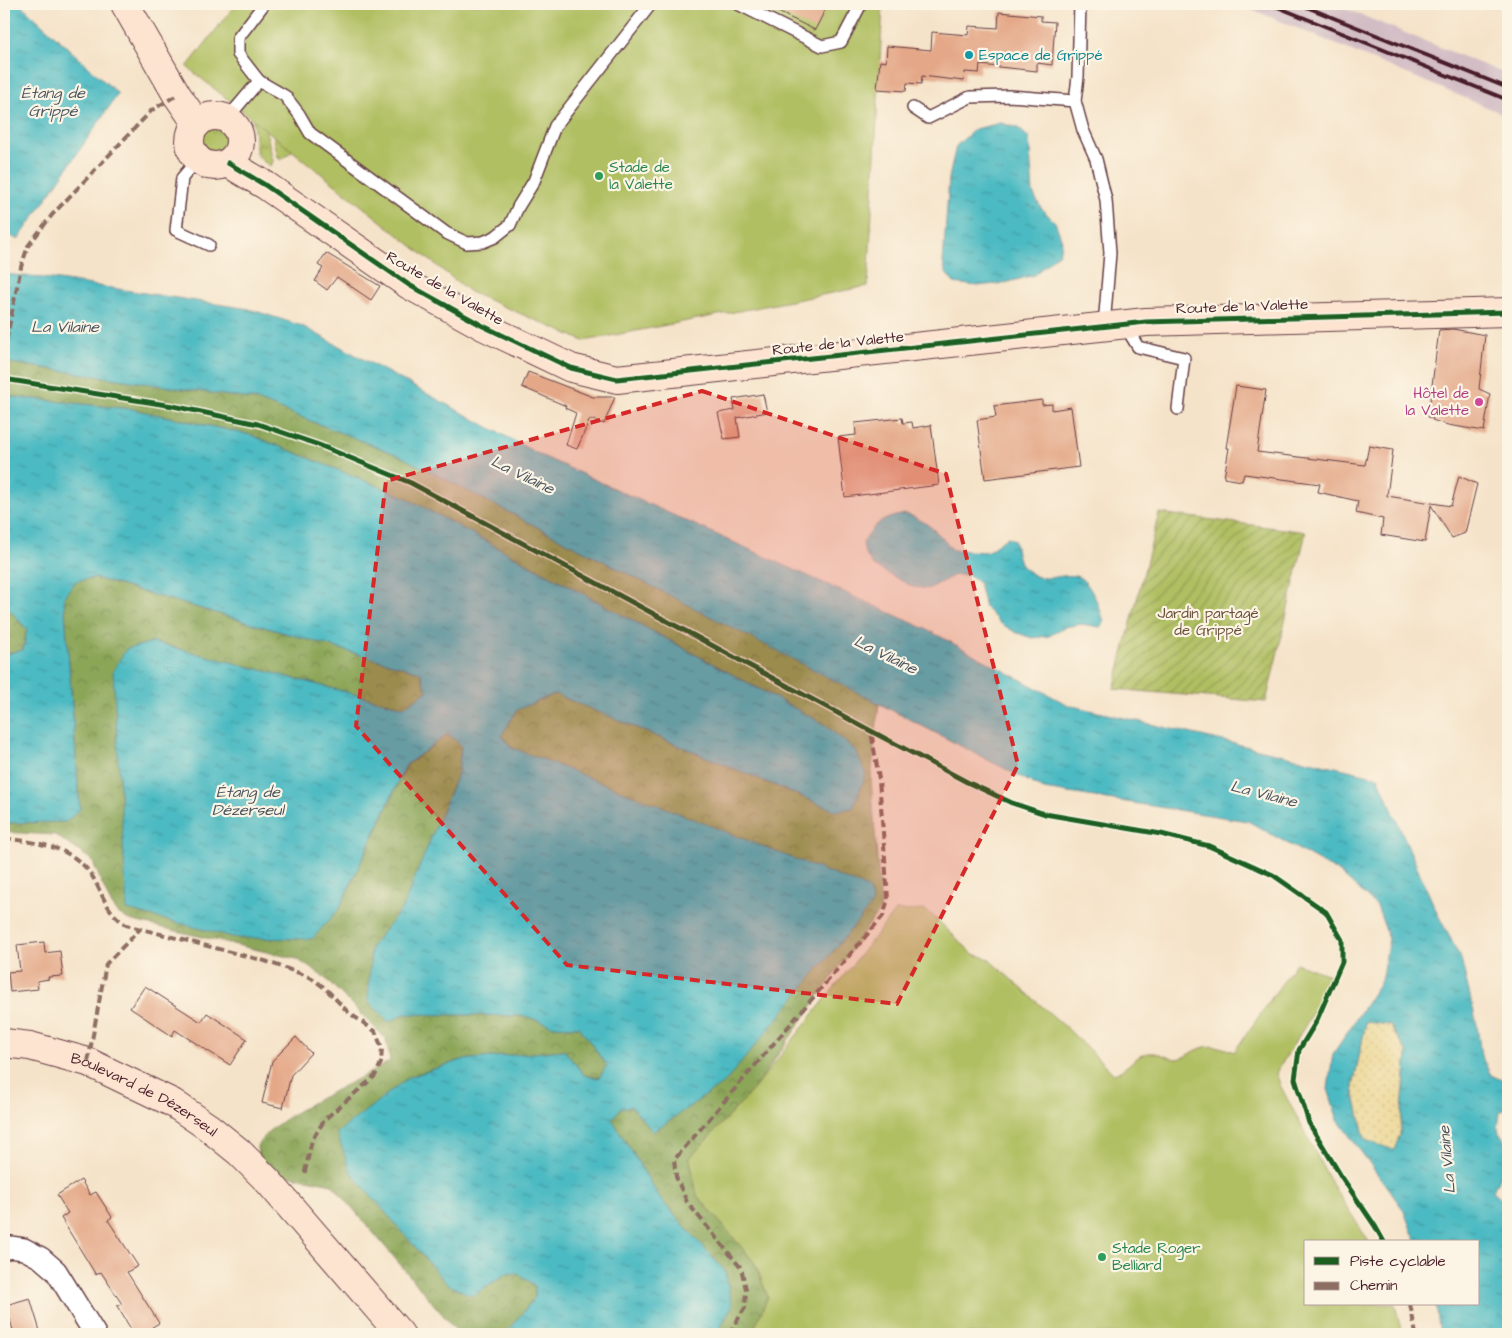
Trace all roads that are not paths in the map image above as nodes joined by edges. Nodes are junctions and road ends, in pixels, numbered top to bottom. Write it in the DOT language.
graph roads {
  1 [pos="125,4"];
  2 [pos="264,4"];
  3 [pos="651,4"];
  4 [pos="738,4"];
  5 [pos="861,4"];
  6 [pos="1080,4"];
  7 [pos="259,81"];
  8 [pos="1075,101"];
  9 [pos="913,108"];
  10 [pos="226,119"];
  11 [pos="197,124"];
  12 [pos="198,159"];
  13 [pos="228,163"];
  14 [pos="208,245"];
  15 [pos="1508,312"];
  16 [pos="1114,326"];
  17 [pos="1178,409"];
  18 [pos="4,1043"];
  19 [pos="268,1181"];
  20 [pos="4,1250"];
  21 [pos="95,1334"];
  22 [pos="385,1334"];
  23 [pos="400,1334"];
  1 -- 11 [label="street"];
  2 -- 7 [label="lane"];
  3 -- 7 [label="lane"];
  4 -- 5 [label="lane"];
  6 -- 8 [label="lane"];
  7 -- 10 [label="lane"];
  8 -- 9 [label="lane"];
  8 -- 16 [label="lane"];
  10 -- 11 [label="street"];
  10 -- 13 [label="street"];
  11 -- 12 [label="street"];
  12 -- 13 [label="street"];
  12 -- 14 [label="lane"];
  13 -- 16 [label="street, Route de la Valette"];
  15 -- 16 [label="street, Route de la Valette"];
  16 -- 17 [label="lane"];
  18 -- 19 [label="street, Boulevard de Dézerseul"];
  19 -- 22 [label="street, Boulevard de Dézerseul"];
  19 -- 23 [label="street, Boulevard de Dézerseul"];
  20 -- 21 [label="street"];
}
